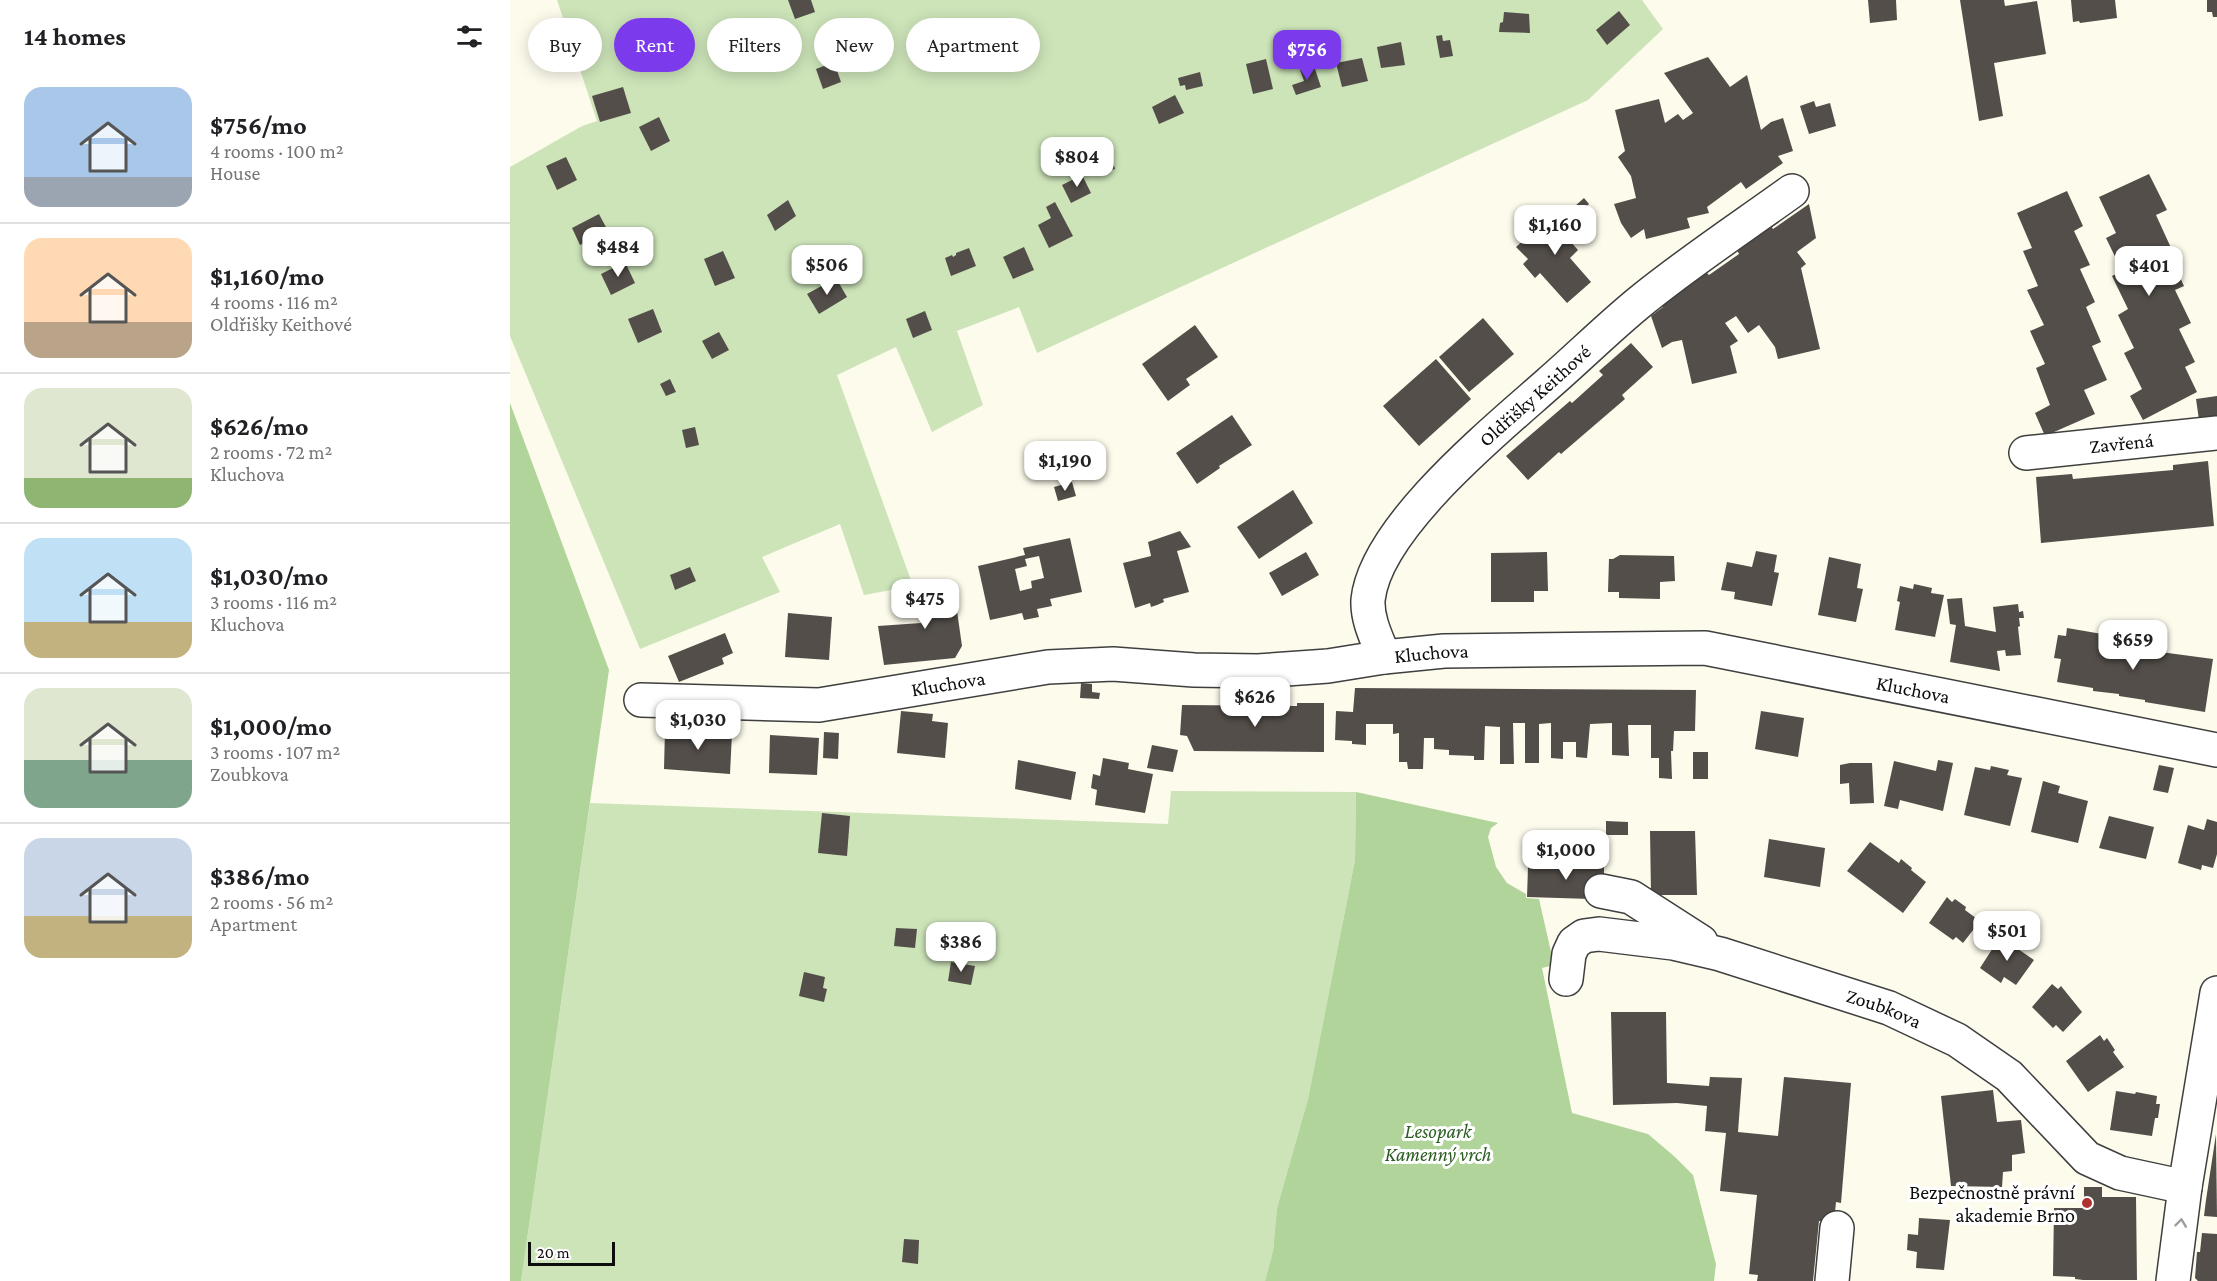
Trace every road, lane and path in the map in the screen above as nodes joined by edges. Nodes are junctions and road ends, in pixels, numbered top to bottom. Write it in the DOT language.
graph roads {
  1 [pos="1792,191"];
  2 [pos="2217,433"];
  3 [pos="2026,453"];
  4 [pos="1384,657"];
  5 [pos="640,700"];
  6 [pos="2217,750"];
  7 [pos="1601,891"];
  8 [pos="1720,954"];
  9 [pos="1566,979"];
  10 [pos="2217,993"];
  11 [pos="2185,1188"];
  12 [pos="1837,1228"];
  13 [pos="1832,1281"];
  14 [pos="2173,1281"];
  1 -- 4 [label="street, Oldřišky Keithové"];
  2 -- 3 [label="street, Zavřená"];
  4 -- 5 [label="street, Kluchova"];
  4 -- 6 [label="street, Kluchova"];
  7 -- 8 [label="street"];
  8 -- 9 [label="street, Zoubkova"];
  8 -- 11 [label="street, Zoubkova"];
  10 -- 11 [label="street"];
  14 -- 11 [label="street, one-way"];
  12 -- 13 [label="street"];
}
